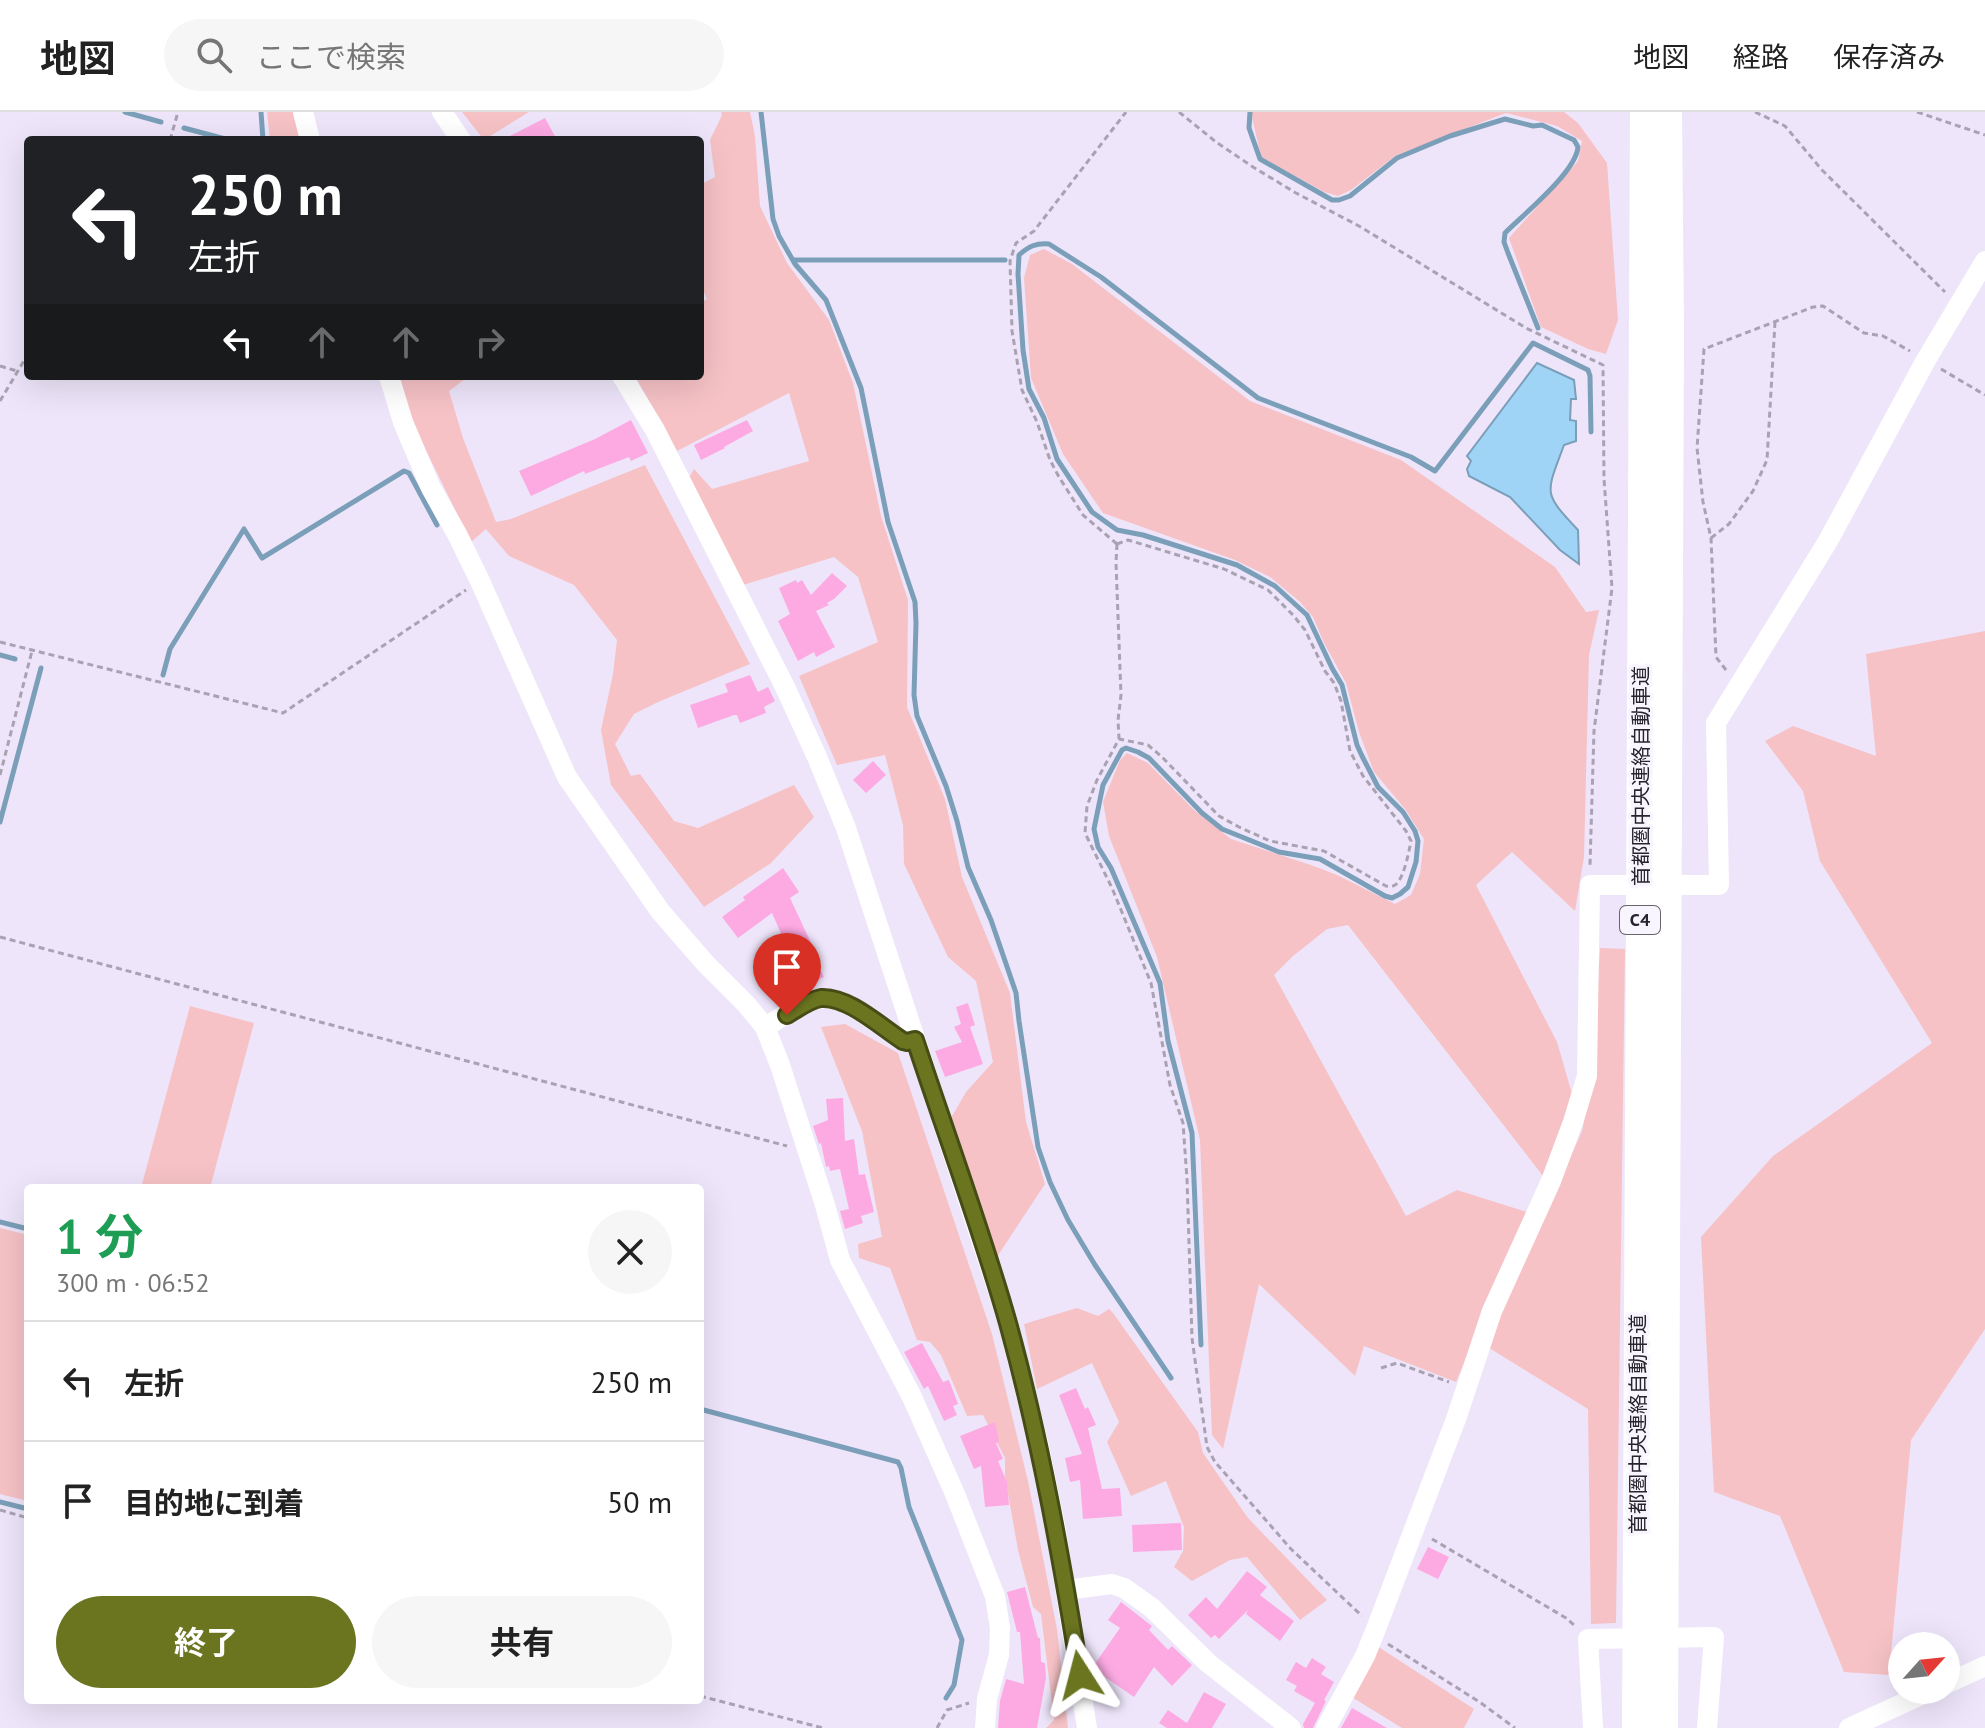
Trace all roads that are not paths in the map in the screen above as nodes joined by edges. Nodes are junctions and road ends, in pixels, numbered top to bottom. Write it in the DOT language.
graph roads {
  1 [pos="303,112"];
  2 [pos="442,112"];
  3 [pos="1645,112"];
  4 [pos="1667,112"];
  5 [pos="309,136"];
  6 [pos="458,136"];
  7 [pos="1985,261"];
  8 [pos="390,380"];
  9 [pos="624,380"];
  10 [pos="765,1027"];
  11 [pos="915,1040"];
  12 [pos="1066,1590"];
  13 [pos="1985,1666"];
  14 [pos="1960,1678"];
  15 [pos="1901,1704"];
  16 [pos="985,1728"];
  17 [pos="1087,1728"];
  18 [pos="1291,1728"];
  19 [pos="1326,1728"];
  20 [pos="1593,1728"];
  21 [pos="1637,1728"];
  22 [pos="1663,1728"];
  23 [pos="1707,1728"];
  24 [pos="1849,1728"];
  1 -- 5 [label="street"];
  2 -- 6 [label="street"];
  3 -- 21 [label="highway, 首都圏中央連絡自動車道 / C4"];
  4 -- 22 [label="highway, 首都圏中央連絡自動車道 / C4"];
  7 -- 19 [label="street"];
  8 -- 10 [label="street"];
  9 -- 11 [label="street"];
  10 -- 11 [label="street"];
  10 -- 16 [label="street"];
  11 -- 12 [label="street"];
  12 -- 17 [label="street"];
  12 -- 18 [label="street"];
  13 -- 14 [label="street"];
  15 -- 24 [label="street"];
  20 -- 23 [label="street"];
}
